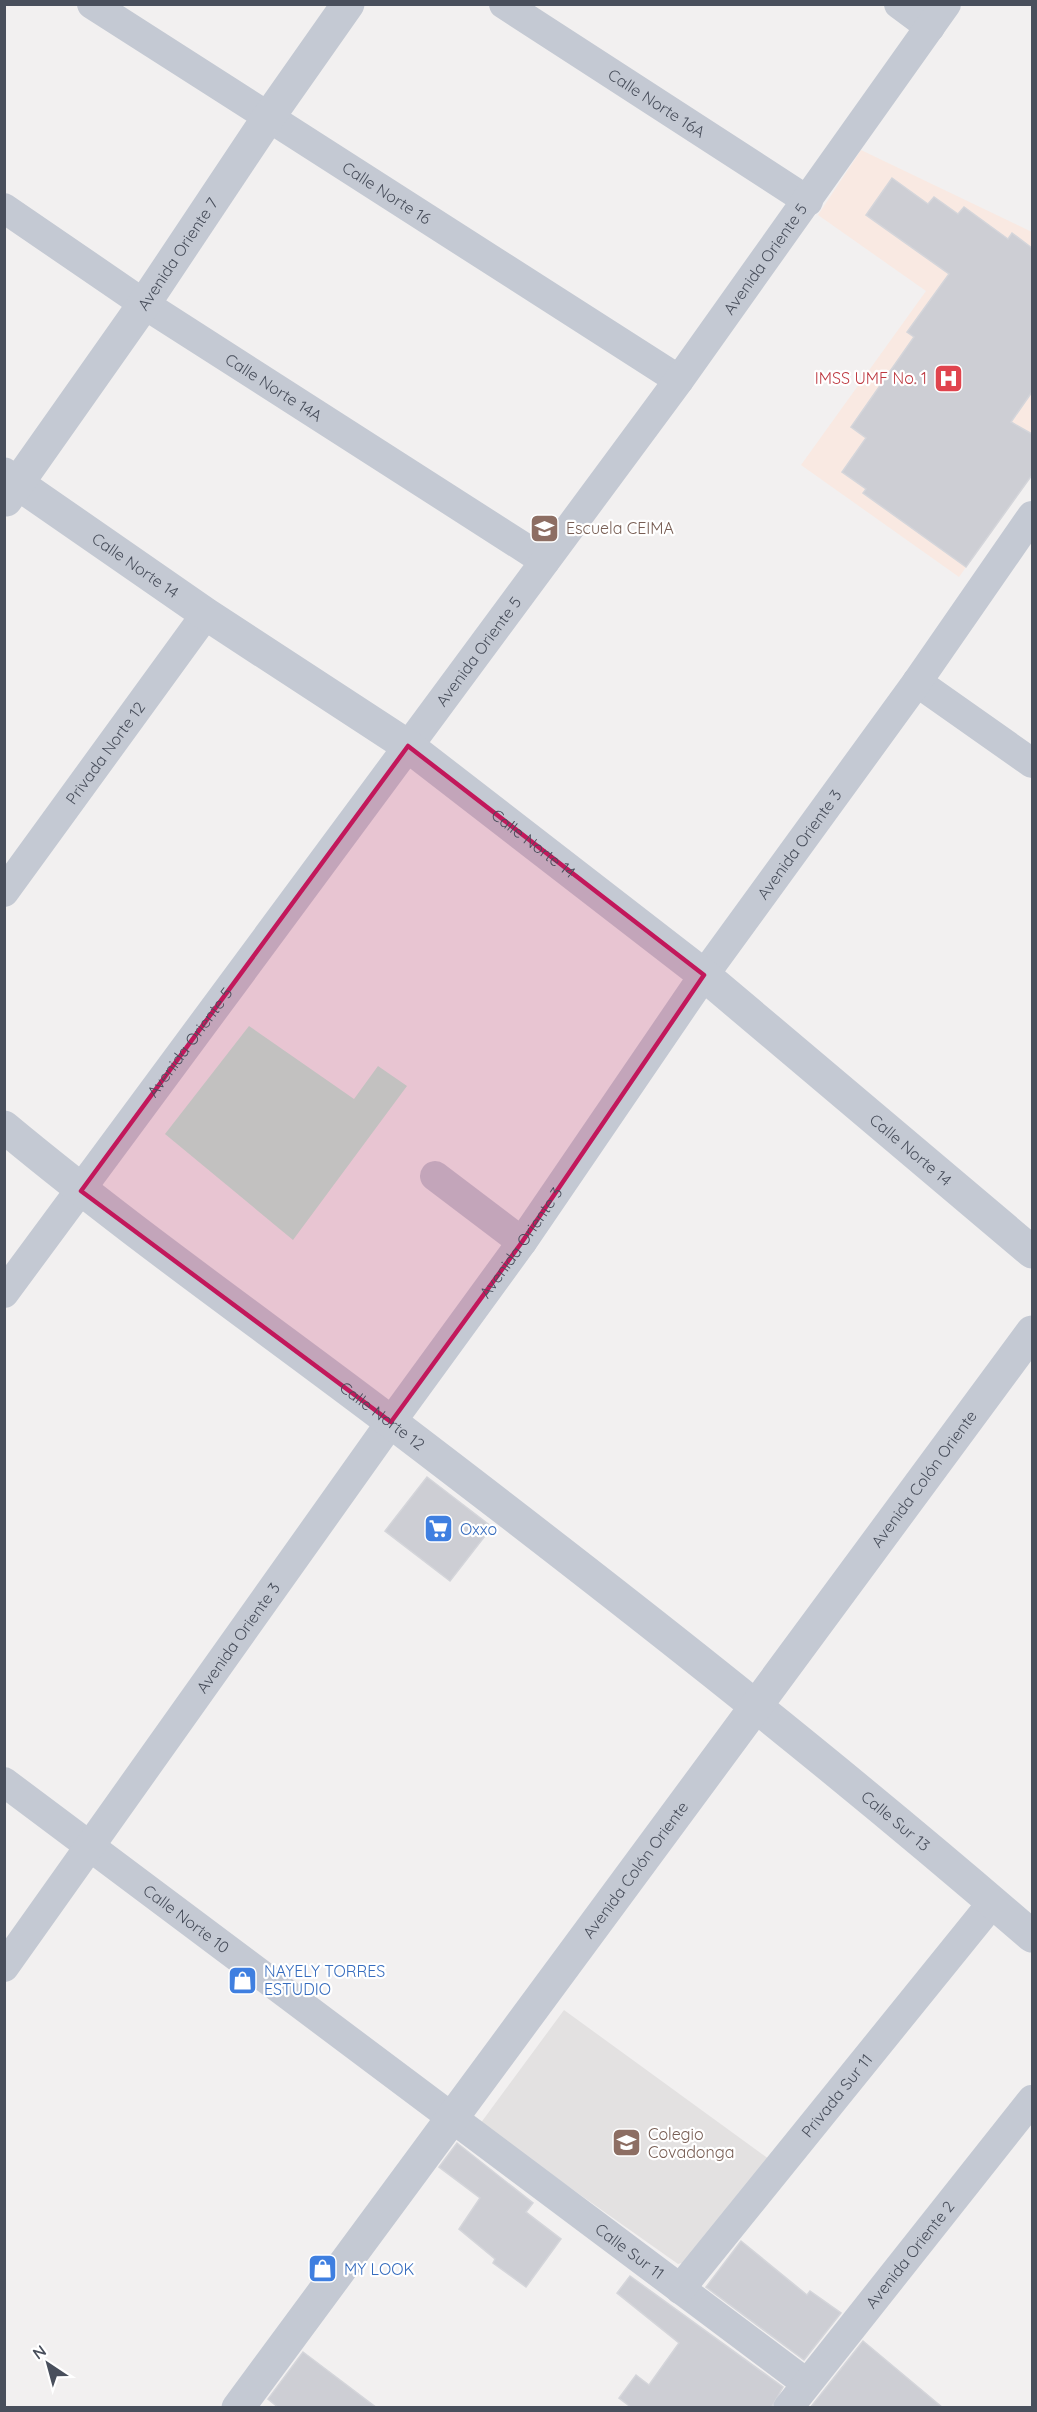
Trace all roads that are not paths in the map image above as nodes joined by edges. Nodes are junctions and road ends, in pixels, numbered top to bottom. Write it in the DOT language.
graph roads {
  1 [pos="92,4"];
  2 [pos="348,4"];
  3 [pos="504,4"];
  4 [pos="898,4"];
  5 [pos="938,16"];
  6 [pos="268,118"];
  7 [pos="808,201"];
  8 [pos="4,208"];
  9 [pos="144,304"];
  10 [pos="679,380"];
  11 [pos="9,486"];
  12 [pos="1032,516"];
  13 [pos="545,561"];
  14 [pos="207,614"];
  15 [pos="917,682"];
  16 [pos="408,746"];
  17 [pos="1032,763"];
  18 [pos="4,892"];
  19 [pos="705,975"];
  20 [pos="4,1127"];
  21 [pos="435,1176"];
  22 [pos="81,1191"];
  23 [pos="522,1242"];
  24 [pos="1032,1252"];
  25 [pos="4,1293"];
  26 [pos="1032,1332"];
  27 [pos="391,1422"];
  28 [pos="757,1706"];
  29 [pos="4,1782"];
  30 [pos="90,1848"];
  31 [pos="993,1902"];
  32 [pos="1032,1936"];
  33 [pos="4,1967"];
  34 [pos="1032,2100"];
  35 [pos="453,2119"];
  36 [pos="680,2289"];
  37 [pos="806,2383"];
  38 [pos="238,2408"];
  39 [pos="788,2408"];
  1 -- 6 [label="street, Calle Norte 16"];
  2 -- 6 [label="street, Avenida Oriente 7"];
  3 -- 7 [label="street, Calle Norte 16A"];
  4 -- 5 [label="street"];
  5 -- 7 [label="street, Avenida Oriente 5"];
  6 -- 9 [label="street, Avenida Oriente 7"];
  6 -- 10 [label="street, Calle Norte 16"];
  7 -- 10 [label="street, Avenida Oriente 5"];
  8 -- 9 [label="street, Calle Norte 14A"];
  9 -- 11 [label="street, Avenida Oriente 7"];
  9 -- 13 [label="street, Calle Norte 14A"];
  10 -- 13 [label="street, Avenida Oriente 5"];
  11 -- 14 [label="street, Calle Norte 14"];
  12 -- 15 [label="street, Avenida Oriente 3"];
  13 -- 16 [label="street, Avenida Oriente 5"];
  14 -- 16 [label="street, Calle Norte 14"];
  14 -- 18 [label="street, Privada Norte 12"];
  15 -- 17 [label="street"];
  15 -- 19 [label="street, Avenida Oriente 3"];
  16 -- 19 [label="street, Calle Norte 14"];
  16 -- 22 [label="street, Avenida Oriente 5"];
  19 -- 23 [label="street, Avenida Oriente 3"];
  19 -- 24 [label="street, Calle Norte 14"];
  20 -- 22 [label="street, Calle Norte 12"];
  21 -- 23 [label="street"];
  22 -- 25 [label="street, Avenida Oriente 5"];
  22 -- 27 [label="street, Calle Norte 12"];
  23 -- 27 [label="street, Avenida Oriente 3"];
  26 -- 28 [label="street, Avenida Colón Oriente"];
  27 -- 28 [label="street, Calle Norte 12"];
  27 -- 30 [label="street, Avenida Oriente 3"];
  28 -- 31 [label="street, Calle Sur 13"];
  28 -- 35 [label="street, Avenida Colón Oriente"];
  29 -- 30 [label="street, Calle Norte 10"];
  30 -- 33 [label="street, Avenida Oriente 3"];
  30 -- 35 [label="street, Calle Norte 10"];
  31 -- 32 [label="street, Calle Sur 13"];
  31 -- 36 [label="street, Privada Sur 11"];
  34 -- 37 [label="street, Avenida Oriente 2"];
  35 -- 36 [label="street, Calle Sur 11"];
  35 -- 38 [label="street, Avenida Colón Oriente"];
  36 -- 37 [label="street, Calle Sur 11"];
  37 -- 39 [label="street, Avenida Oriente 2"];
}
